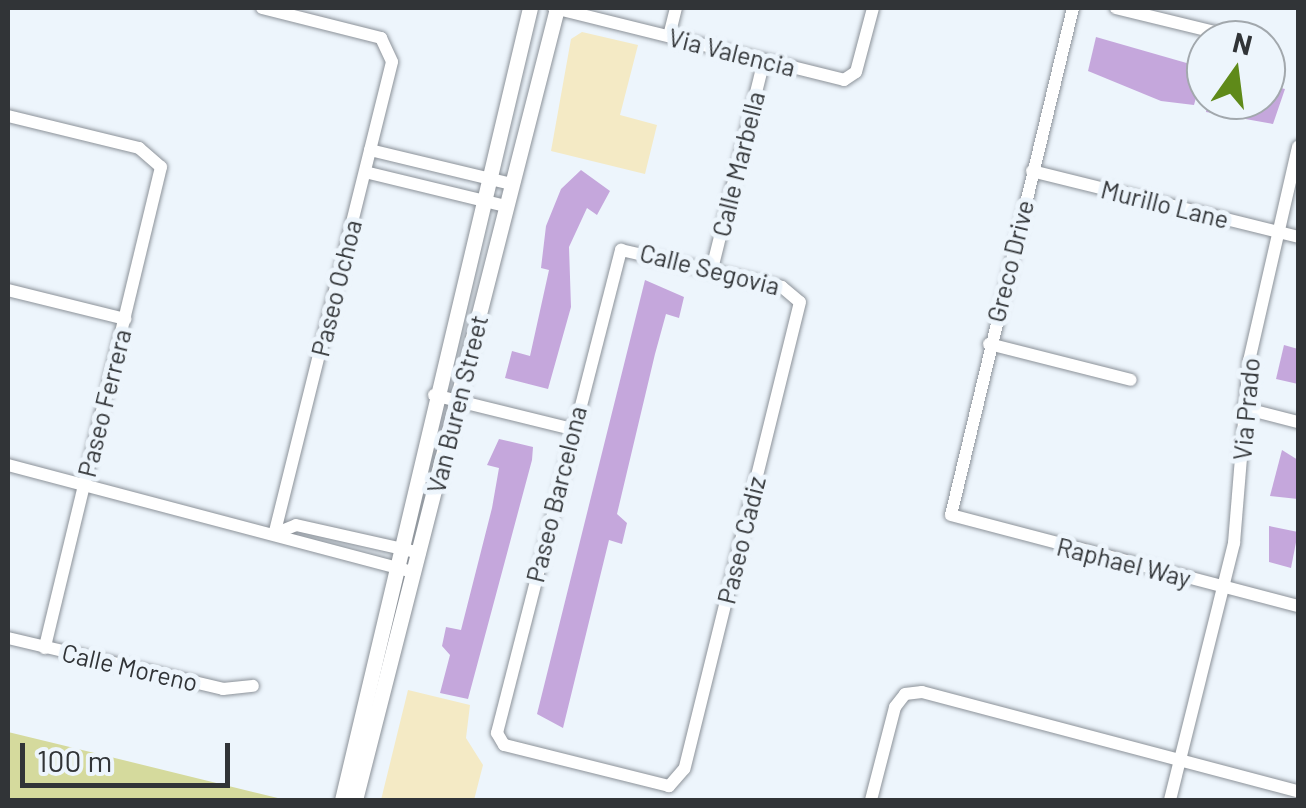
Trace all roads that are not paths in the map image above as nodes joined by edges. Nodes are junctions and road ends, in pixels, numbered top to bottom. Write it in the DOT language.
graph roads {
  1 [pos="262,8"];
  2 [pos="530,8"];
  3 [pos="556,8"];
  4 [pos="676,8"];
  5 [pos="873,8"];
  6 [pos="1073,8"];
  7 [pos="1116,8"];
  8 [pos="1186,25"];
  9 [pos="668,36"];
  10 [pos="764,60"];
  11 [pos="8,116"];
  12 [pos="1298,147"];
  13 [pos="370,150"];
  14 [pos="1032,170"];
  15 [pos="364,172"];
  16 [pos="488,178"];
  17 [pos="512,184"];
  18 [pos="482,201"];
  19 [pos="506,206"];
  20 [pos="1280,232"];
  21 [pos="1298,237"];
  22 [pos="620,250"];
  23 [pos="712,269"];
  24 [pos="8,290"];
  25 [pos="798,294"];
  26 [pos="125,319"];
  27 [pos="989,344"];
  28 [pos="1131,380"];
  29 [pos="434,395"];
  30 [pos="458,400"];
  31 [pos="1243,408"];
  32 [pos="1298,422"];
  33 [pos="572,429"];
  34 [pos="8,465"];
  35 [pos="84,484"];
  36 [pos="950,515"];
  37 [pos="277,532"];
  38 [pos="396,547"];
  39 [pos="420,553"];
  40 [pos="392,566"];
  41 [pos="416,573"];
  42 [pos="1223,587"];
  43 [pos="1298,606"];
  44 [pos="8,638"];
  45 [pos="45,648"];
  46 [pos="253,686"];
  47 [pos="498,740"];
  48 [pos="1180,761"];
  49 [pos="1298,791"];
  50 [pos="342,800"];
  51 [pos="355,800"];
  52 [pos="871,800"];
  53 [pos="1170,800"];
  1 -- 13 [label="street, Paseo Ochoa"];
  2 -- 16 [label="street, Van Buren Street"];
  3 -- 9 [label="street, Via Valencia"];
  3 -- 17 [label="street, Van Buren Street"];
  4 -- 9 [label="street"];
  5 -- 10 [label="street, Via Valencia"];
  6 -- 14 [label="street, Greco Drive"];
  7 -- 8 [label="street"];
  9 -- 10 [label="street, Via Valencia"];
  10 -- 23 [label="street, Calle Marbella"];
  11 -- 26 [label="street, Paseo Ferrera"];
  12 -- 20 [label="street, Via Prado"];
  13 -- 15 [label="street, Paseo Ochoa"];
  13 -- 16 [label="street"];
  14 -- 20 [label="street, Murillo Lane"];
  14 -- 27 [label="street, Greco Drive"];
  15 -- 18 [label="street"];
  15 -- 37 [label="street, Paseo Ochoa"];
  16 -- 17 [label="street"];
  16 -- 18 [label="street, Van Buren Street"];
  17 -- 19 [label="street, Van Buren Street"];
  18 -- 19 [label="street"];
  18 -- 29 [label="street, Van Buren Street"];
  19 -- 30 [label="street, Van Buren Street"];
  20 -- 21 [label="street, Murillo Lane"];
  20 -- 31 [label="street, Via Prado"];
  22 -- 23 [label="street, Calle Segovia"];
  22 -- 33 [label="street, Paseo Barcelona"];
  23 -- 25 [label="street, Calle Segovia"];
  24 -- 26 [label="street"];
  25 -- 47 [label="street, Paseo Cadiz"];
  26 -- 35 [label="street, Paseo Ferrera"];
  27 -- 28 [label="street"];
  27 -- 36 [label="street, Greco Drive"];
  29 -- 30 [label="street"];
  29 -- 38 [label="street, Van Buren Street"];
  30 -- 33 [label="street"];
  30 -- 39 [label="street, Van Buren Street"];
  31 -- 32 [label="street"];
  31 -- 42 [label="street, Via Prado"];
  33 -- 47 [label="street, Paseo Barcelona"];
  34 -- 35 [label="street"];
  35 -- 37 [label="street"];
  35 -- 45 [label="street, Paseo Ferrera"];
  36 -- 42 [label="street, Raphael Way"];
  37 -- 38 [label="street"];
  37 -- 40 [label="street"];
  38 -- 39 [label="street"];
  38 -- 40 [label="street, Van Buren Street"];
  39 -- 41 [label="street, Van Buren Street"];
  40 -- 41 [label="street"];
  40 -- 50 [label="street, Van Buren Street"];
  41 -- 51 [label="street, Van Buren Street"];
  42 -- 43 [label="street, Raphael Way"];
  42 -- 48 [label="street, Via Prado"];
  44 -- 45 [label="street, Calle Moreno"];
  45 -- 46 [label="street, Calle Moreno"];
  48 -- 49 [label="street"];
  48 -- 52 [label="street"];
  48 -- 53 [label="street, Via Prado"];
}
